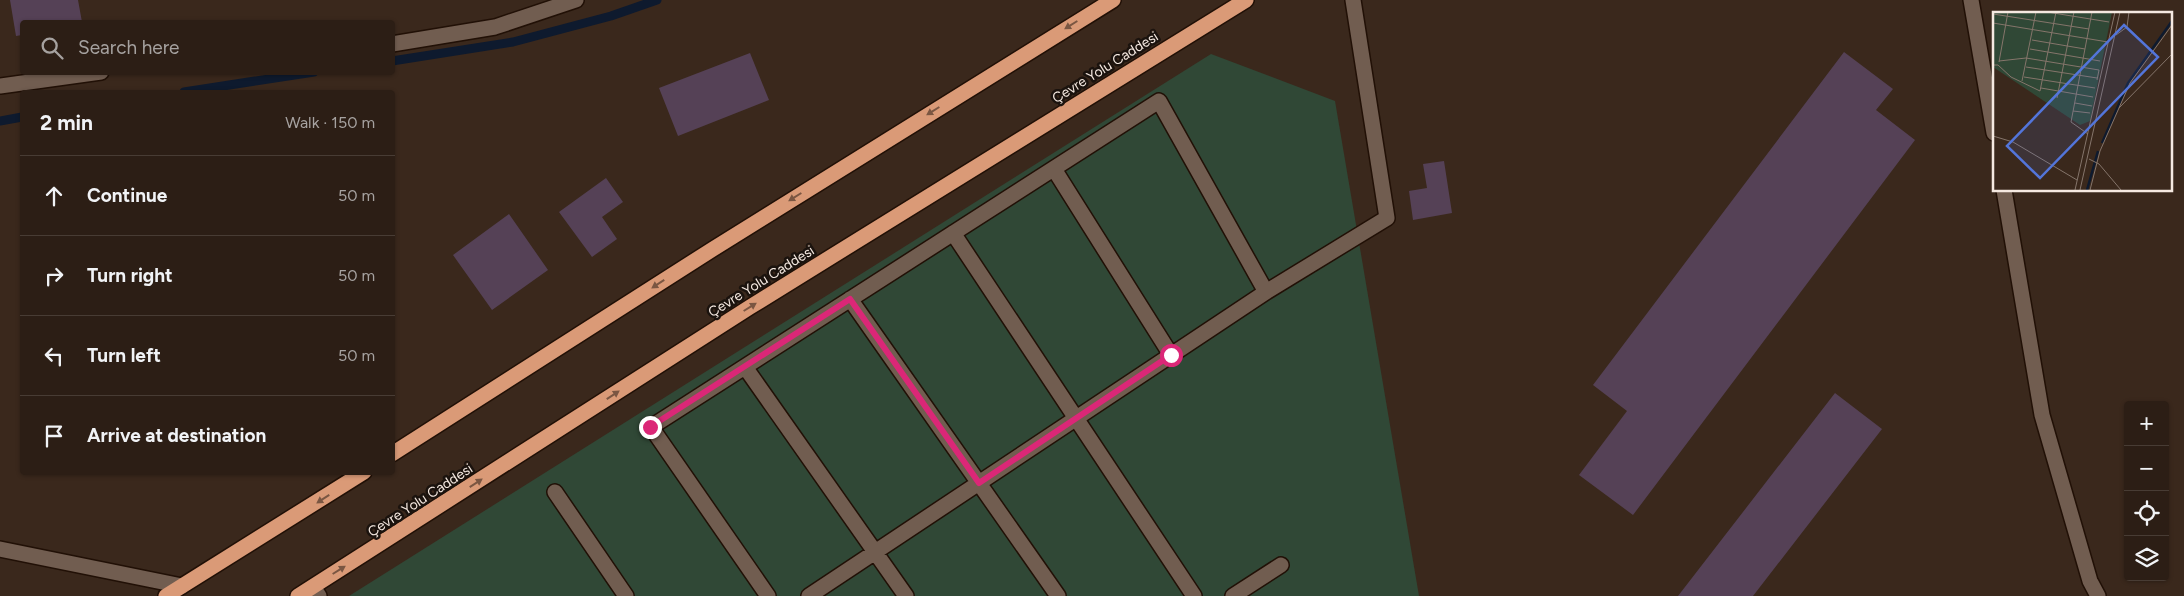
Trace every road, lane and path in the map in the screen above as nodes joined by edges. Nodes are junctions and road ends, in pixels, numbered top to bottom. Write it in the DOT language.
graph roads {
  1 [pos="576,0"];
  2 [pos="1113,0"];
  3 [pos="1246,0"];
  4 [pos="1353,0"];
  5 [pos="1971,0"];
  6 [pos="395,44"];
  7 [pos="79,75"];
  8 [pos="0,86"];
  9 [pos="1993,127"];
  10 [pos="1054,169"];
  11 [pos="2004,191"];
  12 [pos="953,233"];
  13 [pos="1266,292"];
  14 [pos="850,299"];
  15 [pos="1171,355"];
  16 [pos="745,367"];
  17 [pos="1076,419"];
  18 [pos="395,452"];
  19 [pos="359,475"];
  20 [pos="979,483"];
  21 [pos="555,492"];
  22 [pos="0,549"];
  23 [pos="875,552"];
  24 [pos="1281,565"];
  25 [pos="182,586"];
  26 [pos="316,591"];
  27 [pos="166,596"];
  28 [pos="298,596"];
  29 [pos="626,596"];
  30 [pos="768,596"];
  31 [pos="809,596"];
  32 [pos="906,596"];
  33 [pos="1058,596"];
  34 [pos="1194,596"];
  35 [pos="1233,596"];
  36 [pos="2098,596"];
  1 -- 6 [label="street"];
  2 -- 18 [label="highway, one-way"];
  26 -- 3 [label="highway, Çevre Yolu Caddesi, one-way"];
  4 -- 13 [label="street"];
  5 -- 9 [label="street"];
  7 -- 8 [label="street"];
  10 -- 12 [label="street"];
  10 -- 13 [label="street"];
  10 -- 15 [label="street"];
  11 -- 36 [label="street"];
  12 -- 14 [label="street"];
  12 -- 17 [label="street"];
  13 -- 15 [label="street"];
  14 -- 16 [label="street"];
  14 -- 20 [label="street"];
  15 -- 17 [label="street"];
  16 -- 23 [label="street"];
  16 -- 30 [label="street"];
  17 -- 20 [label="street"];
  17 -- 34 [label="street"];
  19 -- 25 [label="highway, one-way"];
  20 -- 23 [label="street"];
  20 -- 33 [label="street"];
  21 -- 29 [label="street"];
  22 -- 25 [label="street"];
  23 -- 31 [label="street"];
  23 -- 32 [label="street"];
  24 -- 35 [label="street"];
  25 -- 27 [label="highway"];
  26 -- 28 [label="highway, Çevre Yolu Caddesi"];
}
